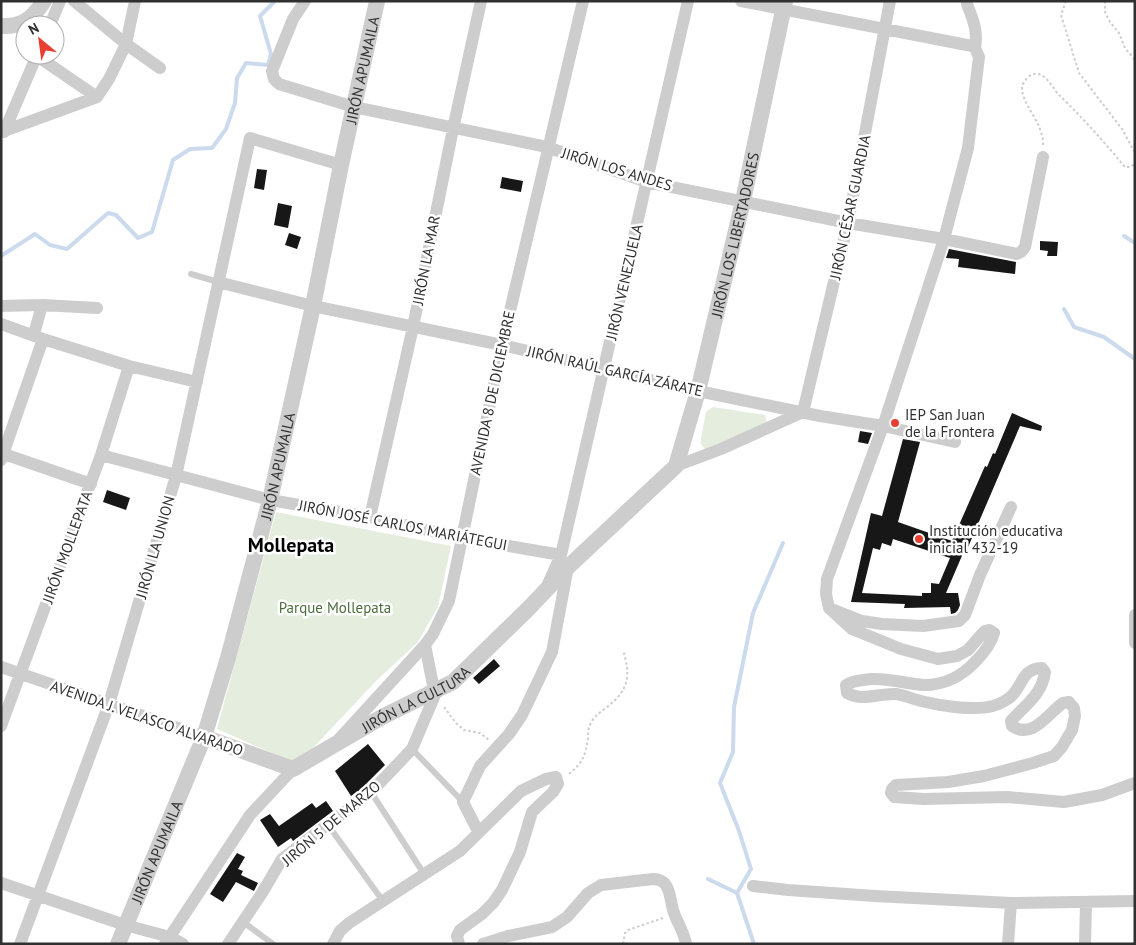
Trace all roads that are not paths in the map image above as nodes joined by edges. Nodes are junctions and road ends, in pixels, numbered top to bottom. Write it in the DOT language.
graph roads {
  1 [pos="44,1"];
  2 [pos="60,1"];
  3 [pos="74,1"];
  4 [pos="136,1"];
  5 [pos="305,1"];
  6 [pos="377,1"];
  7 [pos="481,1"];
  8 [pos="583,1"];
  9 [pos="688,1"];
  10 [pos="741,1"];
  11 [pos="890,1"];
  12 [pos="967,4"];
  13 [pos="784,5"];
  14 [pos="54,15"];
  15 [pos="1,26"];
  16 [pos="886,29"];
  17 [pos="126,44"];
  18 [pos="977,52"];
  19 [pos="33,65"];
  20 [pos="50,65"];
  21 [pos="160,68"];
  22 [pos="97,96"];
  23 [pos="354,107"];
  24 [pos="453,129"];
  25 [pos="2,132"];
  26 [pos="547,148"];
  27 [pos="1043,157"];
  28 [pos="341,165"];
  29 [pos="647,182"];
  30 [pos="743,201"];
  31 [pos="848,223"];
  32 [pos="944,239"];
  33 [pos="191,274"];
  34 [pos="218,282"];
  35 [pos="42,305"];
  36 [pos="1,306"];
  37 [pos="313,306"];
  38 [pos="97,308"];
  39 [pos="1,324"];
  40 [pos="413,327"];
  41 [pos="38,337"];
  42 [pos="502,345"];
  43 [pos="129,366"];
  44 [pos="604,370"];
  45 [pos="197,382"];
  46 [pos="698,391"];
  47 [pos="803,412"];
  48 [pos="883,426"];
  49 [pos="954,442"];
  50 [pos="2,455"];
  51 [pos="101,455"];
  52 [pos="676,466"];
  53 [pos="176,476"];
  54 [pos="91,484"];
  55 [pos="270,500"];
  56 [pos="1011,507"];
  57 [pos="370,518"];
  58 [pos="462,538"];
  59 [pos="564,561"];
  60 [pos="829,608"];
  61 [pos="1135,615"];
  62 [pos="425,644"];
  63 [pos="1135,644"];
  64 [pos="1,667"];
  65 [pos="21,674"];
  66 [pos="435,693"];
  67 [pos="109,704"];
  68 [pos="1,726"];
  69 [pos="204,736"];
  70 [pos="330,748"];
  71 [pos="412,749"];
  72 [pos="293,769"];
  73 [pos="1135,783"];
  74 [pos="371,792"];
  75 [pos="463,802"];
  76 [pos="328,825"];
  77 [pos="478,831"];
  78 [pos="424,874"];
  79 [pos="1,883"];
  80 [pos="753,886"];
  81 [pos="38,897"];
  82 [pos="383,901"];
  83 [pos="1135,901"];
  84 [pos="1086,902"];
  85 [pos="1011,903"];
  86 [pos="243,922"];
  87 [pos="125,925"];
  88 [pos="167,940"];
  89 [pos="20,944"];
  90 [pos="118,944"];
  91 [pos="183,944"];
  92 [pos="228,944"];
  93 [pos="273,944"];
  94 [pos="333,944"];
  95 [pos="459,944"];
  96 [pos="483,944"];
  97 [pos="686,944"];
  98 [pos="1008,944"];
  99 [pos="1085,944"];
  1 -- 15 [label="street"];
  2 -- 14 [label="street"];
  3 -- 17 [label="street"];
  4 -- 17 [label="street"];
  5 -- 23 [label="street, JIRÓN LOS ANDES"];
  6 -- 23 [label="street, JIRÓN APUMAILA"];
  7 -- 24 [label="street, JIRÓN LA MAR"];
  8 -- 26 [label="street, AVENIDA 8 DE DICIEMBRE"];
  9 -- 29 [label="street, JIRÓN VENEZUELA"];
  10 -- 13 [label="street"];
  11 -- 16 [label="street, JIRÓN CÉSAR GUARDIA"];
  12 -- 18 [label="street"];
  13 -- 16 [label="street"];
  13 -- 30 [label="street, JIRÓN LOS LIBERTADORES"];
  16 -- 18 [label="street"];
  16 -- 31 [label="street, JIRÓN CÉSAR GUARDIA"];
  17 -- 21 [label="street"];
  17 -- 22 [label="street"];
  18 -- 32 [label="street"];
  19 -- 25 [label="street"];
  20 -- 22 [label="street"];
  22 -- 25 [label="street"];
  23 -- 24 [label="street, JIRÓN LOS ANDES"];
  23 -- 28 [label="street, JIRÓN APUMAILA"];
  24 -- 26 [label="street, JIRÓN LOS ANDES"];
  24 -- 40 [label="street, JIRÓN LA MAR"];
  26 -- 29 [label="street, JIRÓN LOS ANDES"];
  26 -- 42 [label="street, AVENIDA 8 DE DICIEMBRE"];
  27 -- 32 [label="street, JIRÓN LOS ANDES"];
  28 -- 34 [label="street, JIRÓN LA UNION"];
  28 -- 37 [label="street, JIRÓN APUMAILA"];
  29 -- 30 [label="street, JIRÓN LOS ANDES"];
  29 -- 44 [label="street, JIRÓN VENEZUELA"];
  30 -- 31 [label="street, JIRÓN LOS ANDES"];
  30 -- 46 [label="street, JIRÓN LOS LIBERTADORES"];
  31 -- 32 [label="street, JIRÓN LOS ANDES"];
  31 -- 47 [label="street, JIRÓN CÉSAR GUARDIA"];
  32 -- 48 [label="street"];
  33 -- 34 [label="lane"];
  34 -- 37 [label="street, JIRÓN RAÚL GARCÍA ZÁRATE"];
  34 -- 45 [label="street, JIRÓN LA UNION"];
  35 -- 36 [label="street"];
  35 -- 38 [label="street"];
  35 -- 41 [label="street"];
  37 -- 40 [label="street, JIRÓN RAÚL GARCÍA ZÁRATE"];
  37 -- 55 [label="street, JIRÓN APUMAILA"];
  39 -- 41 [label="street"];
  40 -- 42 [label="street, JIRÓN RAÚL GARCÍA ZÁRATE"];
  40 -- 57 [label="street, JIRÓN LA MAR"];
  41 -- 43 [label="street"];
  41 -- 50 [label="street"];
  42 -- 44 [label="street, JIRÓN RAÚL GARCÍA ZÁRATE"];
  42 -- 58 [label="street, AVENIDA 8 DE DICIEMBRE"];
  43 -- 45 [label="street"];
  43 -- 51 [label="street, JIRÓN MOLLEPATA"];
  44 -- 46 [label="street, JIRÓN RAÚL GARCÍA ZÁRATE"];
  44 -- 59 [label="street, JIRÓN VENEZUELA"];
  45 -- 53 [label="street, JIRÓN LA UNION"];
  46 -- 47 [label="street, JIRÓN RAÚL GARCÍA ZÁRATE"];
  46 -- 52 [label="street, JIRÓN LOS LIBERTADORES"];
  47 -- 48 [label="street, JIRÓN RAÚL GARCÍA ZÁRATE"];
  47 -- 52 [label="street"];
  48 -- 49 [label="street, JIRÓN RAÚL GARCÍA ZÁRATE"];
  48 -- 60 [label="street"];
  50 -- 54 [label="street"];
  51 -- 53 [label="street, JIRÓN JOSÉ CARLOS MARIÁTEGUI"];
  51 -- 54 [label="street, JIRÓN MOLLEPATA"];
  52 -- 59 [label="street, JIRÓN LA CULTURA"];
  53 -- 55 [label="street, JIRÓN JOSÉ CARLOS MARIÁTEGUI"];
  53 -- 67 [label="street, JIRÓN LA UNION"];
  54 -- 65 [label="street, JIRÓN MOLLEPATA"];
  55 -- 57 [label="street, JIRÓN JOSÉ CARLOS MARIÁTEGUI"];
  55 -- 69 [label="street, JIRÓN APUMAILA"];
  56 -- 60 [label="street"];
  57 -- 58 [label="street, JIRÓN JOSÉ CARLOS MARIÁTEGUI"];
  58 -- 59 [label="street, JIRÓN JOSÉ CARLOS MARIÁTEGUI"];
  58 -- 62 [label="street, AVENIDA 8 DE DICIEMBRE"];
  59 -- 66 [label="street, JIRÓN LA CULTURA"];
  59 -- 75 [label="street, JIRÓN VENEZUELA"];
  60 -- 73 [label="street"];
  61 -- 63 [label="street"];
  62 -- 66 [label="street"];
  62 -- 70 [label="street, AVENIDA 8 DE DICIEMBRE"];
  64 -- 65 [label="street, AVENIDA J. VELASCO ALVARADO"];
  65 -- 67 [label="street, AVENIDA J. VELASCO ALVARADO"];
  65 -- 68 [label="street, JIRÓN MOLLEPATA"];
  66 -- 70 [label="street, JIRÓN LA CULTURA"];
  66 -- 71 [label="street, JIRÓN 5 DE MARZO"];
  67 -- 69 [label="street, AVENIDA J. VELASCO ALVARADO"];
  67 -- 81 [label="street, JIRÓN LA UNION"];
  69 -- 72 [label="street, AVENIDA J. VELASCO ALVARADO"];
  69 -- 87 [label="street, JIRÓN APUMAILA"];
  70 -- 72 [label="street, JIRÓN LA CULTURA"];
  71 -- 74 [label="street, JIRÓN 5 DE MARZO"];
  71 -- 75 [label="lane"];
  72 -- 88 [label="street, JIRÓN LA CULTURA"];
  74 -- 76 [label="street, JIRÓN 5 DE MARZO"];
  74 -- 78 [label="lane"];
  75 -- 77 [label="street"];
  76 -- 82 [label="lane"];
  76 -- 86 [label="street, JIRÓN 5 DE MARZO"];
  77 -- 78 [label="street"];
  77 -- 95 [label="street"];
  78 -- 82 [label="street"];
  79 -- 81 [label="street"];
  80 -- 85 [label="street"];
  81 -- 87 [label="street"];
  81 -- 89 [label="street, JIRÓN LA UNION"];
  82 -- 94 [label="street"];
  83 -- 84 [label="street"];
  84 -- 85 [label="street"];
  84 -- 99 [label="street"];
  85 -- 98 [label="street"];
  86 -- 92 [label="street, JIRÓN 5 DE MARZO"];
  86 -- 93 [label="lane"];
  87 -- 88 [label="street"];
  87 -- 90 [label="street, JIRÓN APUMAILA"];
  88 -- 91 [label="street"];
  96 -- 97 [label="street"];
}
